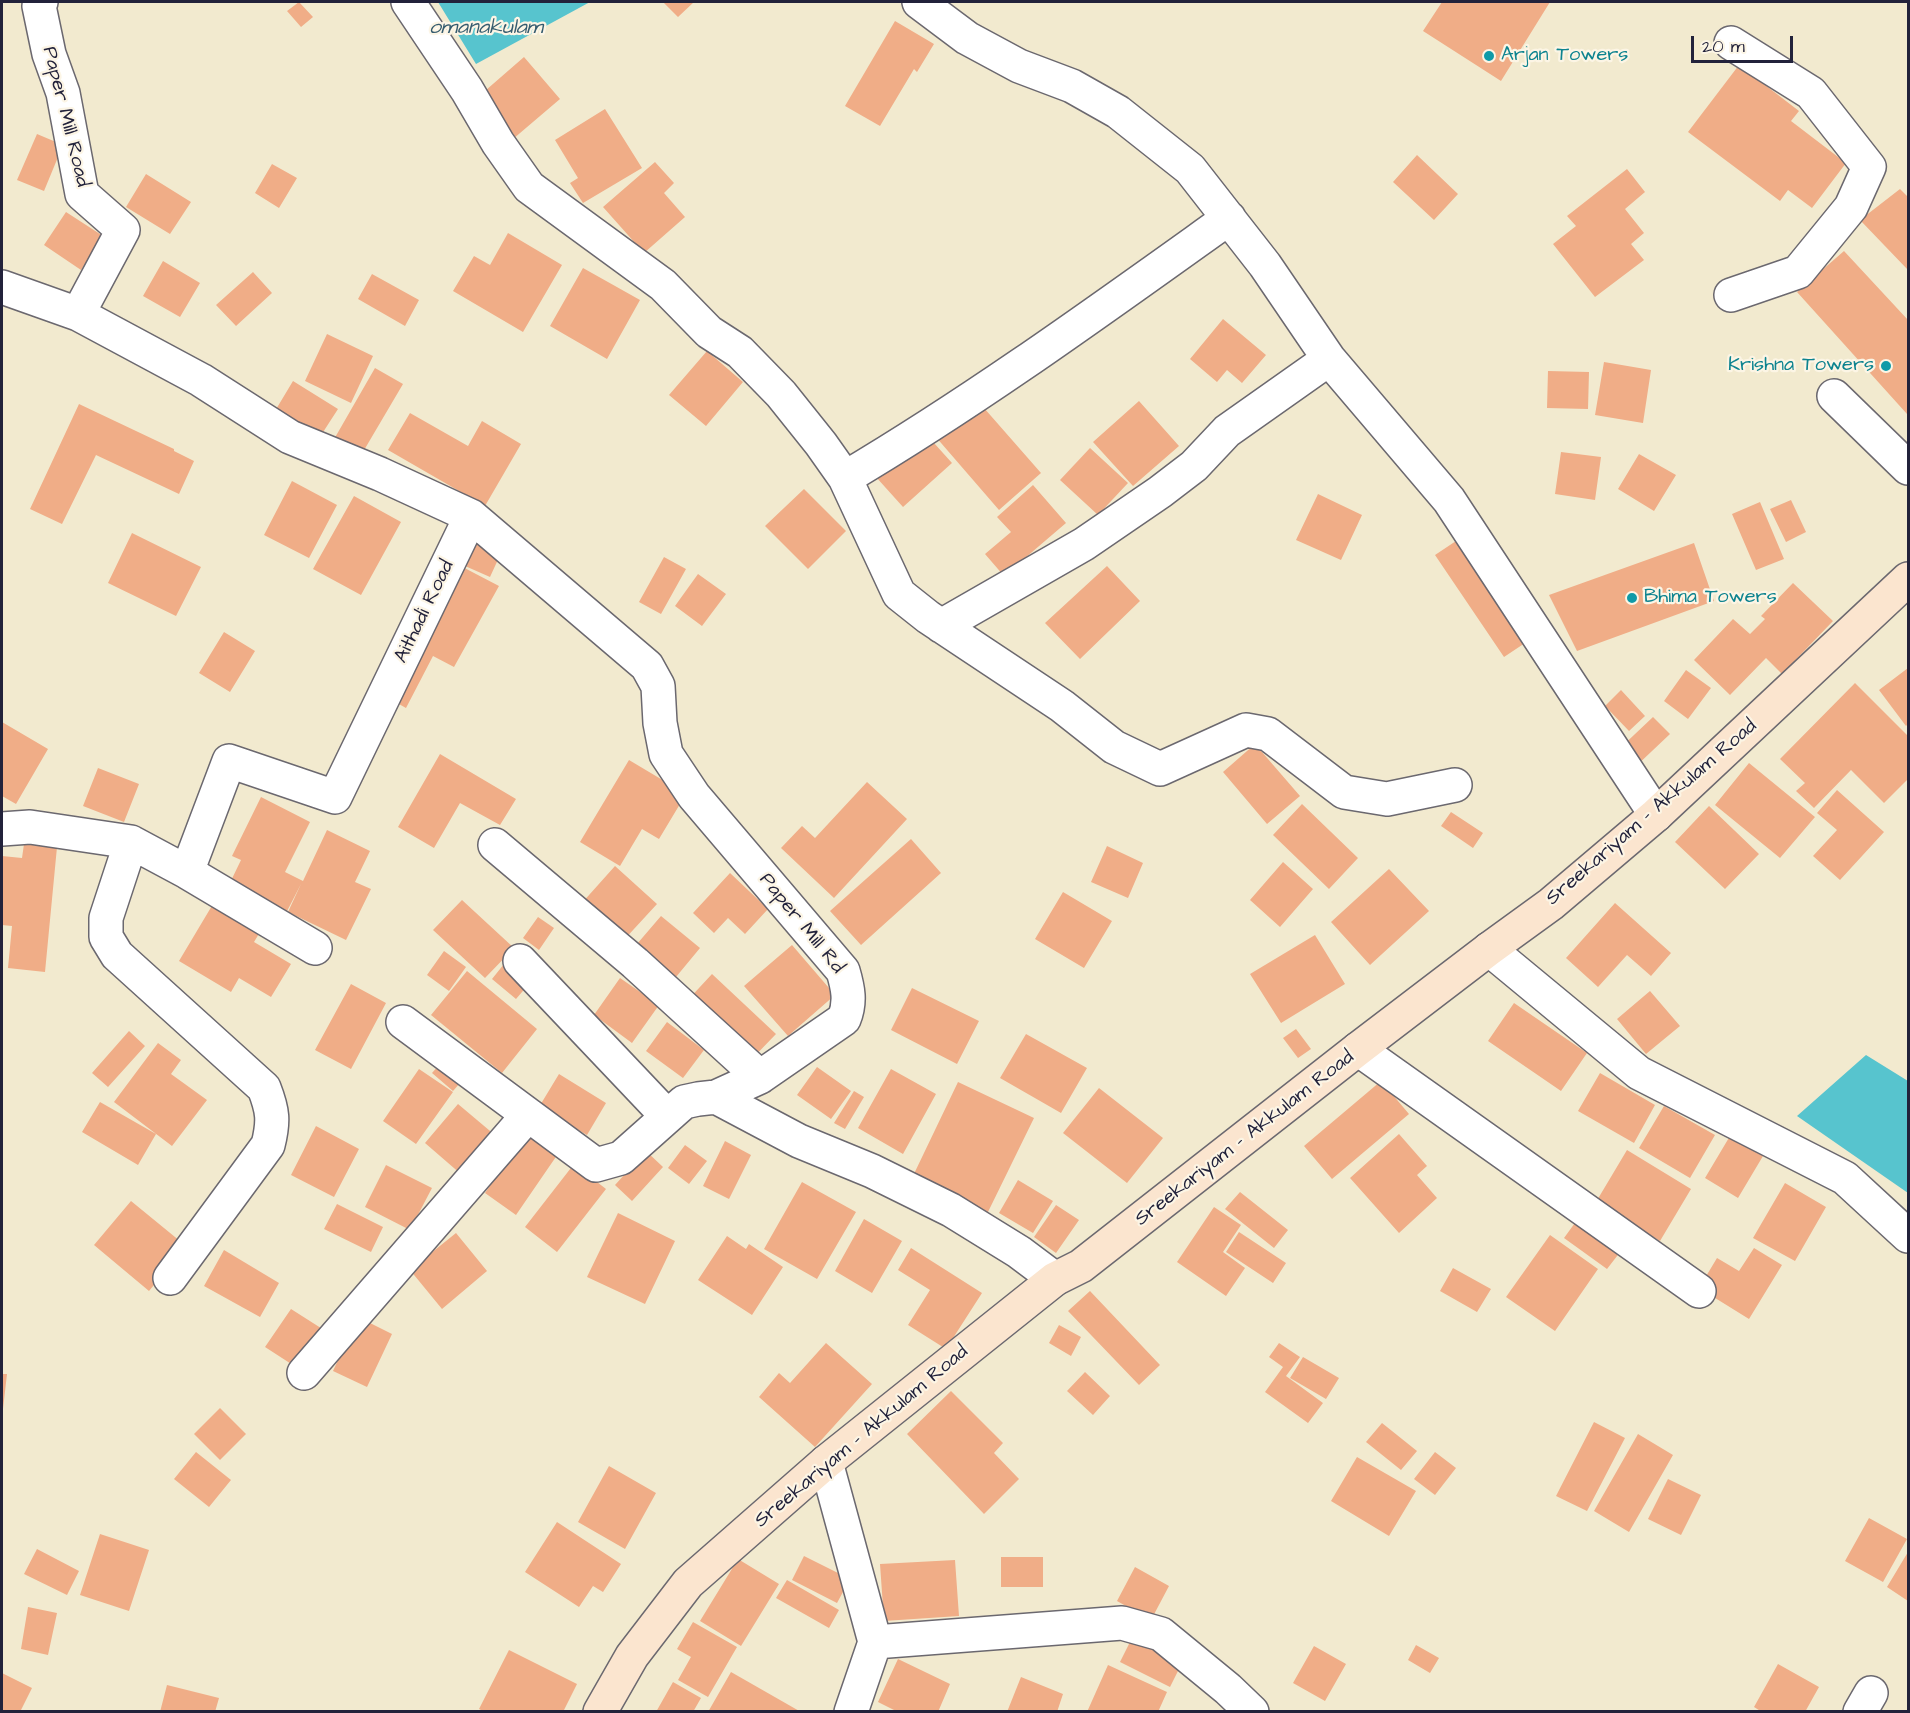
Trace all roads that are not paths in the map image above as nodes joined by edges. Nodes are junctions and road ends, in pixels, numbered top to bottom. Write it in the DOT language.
graph roads {
  1 [pos="41,2"];
  2 [pos="408,2"];
  3 [pos="919,2"];
  4 [pos="1731,43"];
  5 [pos="1229,219"];
  6 [pos="2,287"];
  7 [pos="1731,295"];
  8 [pos="78,314"];
  9 [pos="1329,358"];
  10 [pos="1834,396"];
  11 [pos="1908,468"];
  12 [pos="845,478"];
  13 [pos="471,516"];
  14 [pos="1908,579"];
  15 [pos="941,626"];
  16 [pos="1455,785"];
  17 [pos="1656,815"];
  18 [pos="2,829"];
  19 [pos="131,842"];
  20 [pos="495,845"];
  21 [pos="187,872"];
  22 [pos="315,948"];
  23 [pos="1489,949"];
  24 [pos="520,961"];
  25 [pos="403,1022"];
  26 [pos="1359,1049"];
  27 [pos="760,1077"];
  28 [pos="716,1097"];
  29 [pos="528,1115"];
  30 [pos="667,1116"];
  31 [pos="1908,1236"];
  32 [pos="170,1278"];
  33 [pos="1055,1279"];
  34 [pos="1699,1290"];
  35 [pos="304,1373"];
  36 [pos="826,1462"];
  37 [pos="875,1642"];
  38 [pos="600,1712"];
  39 [pos="851,1712"];
  40 [pos="1252,1712"];
  1 -- 8 [label="street, Paper Mill Road"];
  2 -- 12 [label="street"];
  3 -- 5 [label="street"];
  4 -- 7 [label="street"];
  5 -- 9 [label="street"];
  5 -- 12 [label="street"];
  6 -- 8 [label="street"];
  8 -- 13 [label="street"];
  9 -- 15 [label="street"];
  9 -- 17 [label="street"];
  10 -- 11 [label="street"];
  12 -- 15 [label="street"];
  13 -- 21 [label="street, Aithadi Road"];
  13 -- 27 [label="street, Paper Mill Rd"];
  14 -- 17 [label="main road, Sreekariyam - Akkulam Road"];
  15 -- 16 [label="street"];
  17 -- 23 [label="main road, Sreekariyam - Akkulam Road"];
  18 -- 19 [label="street"];
  19 -- 21 [label="street"];
  19 -- 32 [label="street"];
  20 -- 27 [label="street"];
  21 -- 22 [label="street"];
  23 -- 26 [label="main road, Sreekariyam - Akkulam Road"];
  23 -- 31 [label="street"];
  24 -- 30 [label="street"];
  25 -- 29 [label="street"];
  26 -- 33 [label="main road, Sreekariyam - Akkulam Road"];
  26 -- 34 [label="street"];
  27 -- 28 [label="street, Paper Mill Rd"];
  28 -- 30 [label="street, Paper Mill Rd"];
  28 -- 33 [label="street"];
  29 -- 30 [label="street, Paper Mill Rd"];
  29 -- 35 [label="street"];
  33 -- 36 [label="main road, Sreekariyam - Akkulam Road"];
  36 -- 37 [label="street"];
  36 -- 38 [label="main road, Sreekariyam - Akkulam Road"];
  37 -- 39 [label="street"];
  37 -- 40 [label="street"];
}
